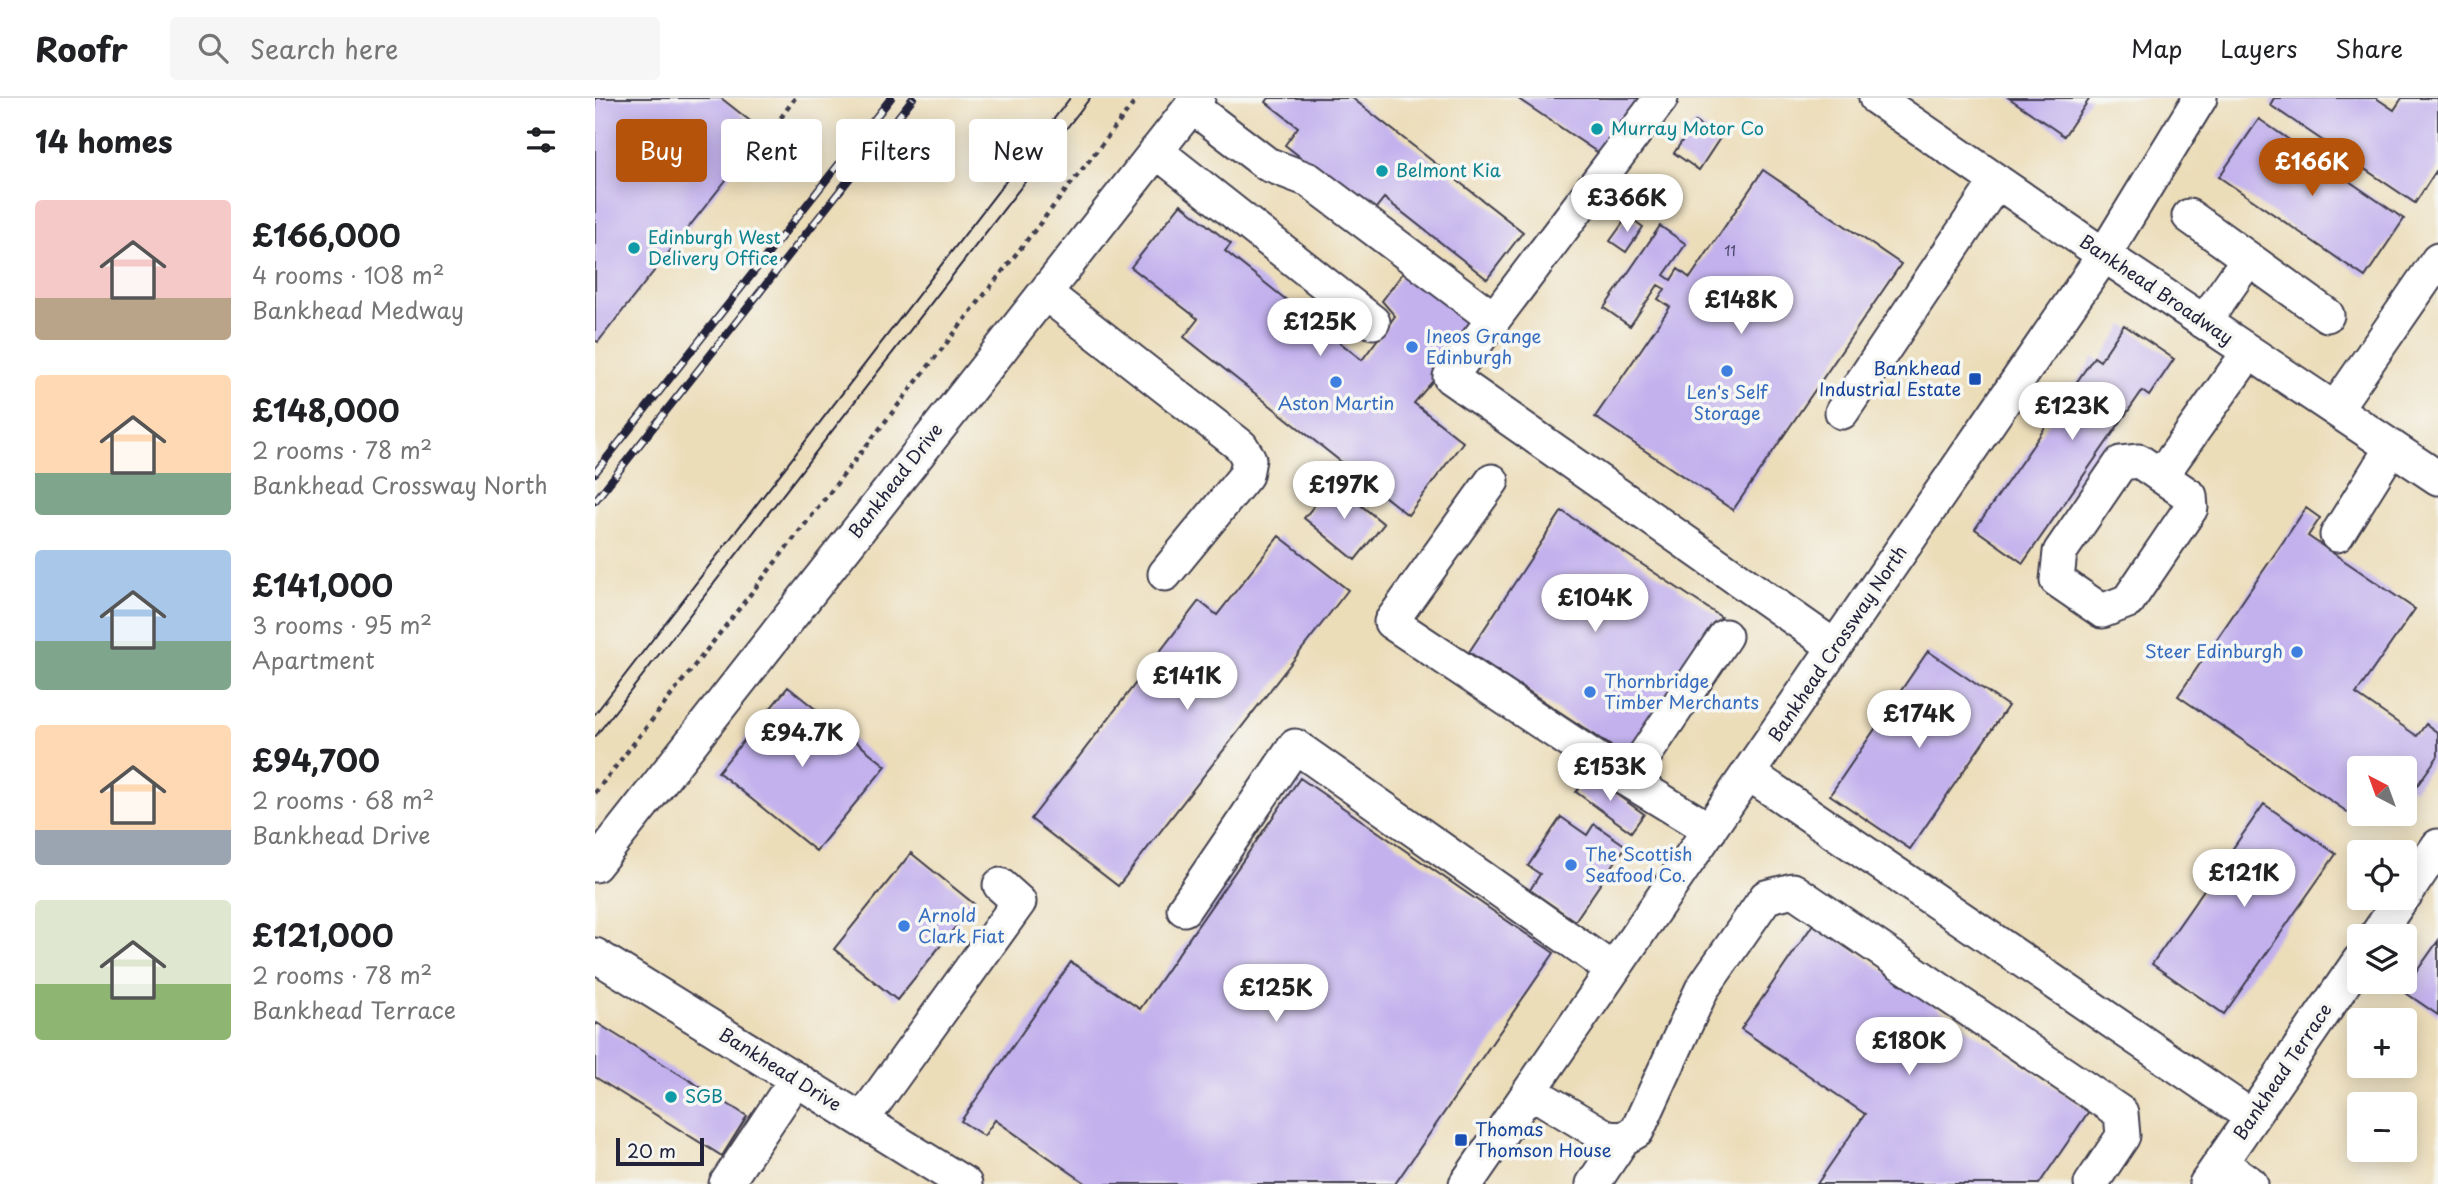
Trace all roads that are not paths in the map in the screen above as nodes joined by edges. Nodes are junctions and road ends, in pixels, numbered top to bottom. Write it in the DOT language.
graph roads {
  1 [pos="1661,98"];
  2 [pos="1876,98"];
  3 [pos="2200,98"];
  4 [pos="1195,102"];
  5 [pos="1156,152"];
  6 [pos="1997,181"];
  7 [pos="2189,216"];
  8 [pos="2104,255"];
  9 [pos="2248,259"];
  10 [pos="2438,261"];
  11 [pos="1045,293"];
  12 [pos="2327,315"];
  13 [pos="1494,318"];
  14 [pos="1373,322"];
  15 [pos="2204,322"];
  16 [pos="2249,352"];
  17 [pos="2335,410"];
  18 [pos="1842,412"];
  19 [pos="2392,447"];
  20 [pos="2161,476"];
  21 [pos="2438,478"];
  22 [pos="1492,481"];
  23 [pos="2337,535"];
  24 [pos="1165,574"];
  25 [pos="1725,636"];
  26 [pos="1835,647"];
  27 [pos="1748,773"];
  28 [pos="1628,780"];
  29 [pos="1710,830"];
  30 [pos="2438,846"];
  31 [pos="595,865"];
  32 [pos="2417,876"];
  33 [pos="1000,885"];
  34 [pos="1184,909"];
  35 [pos="595,955"];
  36 [pos="1613,971"];
  37 [pos="2347,978"];
  38 [pos="796,1079"];
  39 [pos="1530,1091"];
  40 [pos="2252,1116"];
  41 [pos="862,1120"];
  42 [pos="1623,1139"];
  43 [pos="2214,1173"];
  44 [pos="726,1184"];
  45 [pos="965,1184"];
  46 [pos="1467,1184"];
  47 [pos="1593,1184"];
  48 [pos="2091,1184"];
  49 [pos="2251,1184"];
  1 -- 13 [label="street"];
  2 -- 6 [label="street, Bankhead Broadway"];
  3 -- 8 [label="street, Bankhead Crossway North"];
  4 -- 5 [label="street, Bankhead Drive"];
  4 -- 13 [label="street"];
  5 -- 11 [label="street, Bankhead Drive"];
  5 -- 14 [label="street"];
  6 -- 8 [label="street, Bankhead Broadway"];
  6 -- 18 [label="street"];
  7 -- 9 [label="street"];
  8 -- 15 [label="street, Bankhead Broadway"];
  8 -- 26 [label="street, Bankhead Crossway North"];
  9 -- 12 [label="street"];
  9 -- 15 [label="street"];
  10 -- 17 [label="street"];
  11 -- 24 [label="street"];
  11 -- 31 [label="street, Bankhead Drive"];
  13 -- 26 [label="street"];
  15 -- 16 [label="street, Bankhead Broadway"];
  16 -- 17 [label="street, Bankhead Broadway"];
  16 -- 20 [label="street"];
  17 -- 19 [label="street, Bankhead Broadway"];
  19 -- 21 [label="street, Bankhead Broadway"];
  19 -- 23 [label="street"];
  20 -- 20 [label="street"];
  22 -- 28 [label="street"];
  25 -- 28 [label="street"];
  26 -- 27 [label="street, Bankhead Crossway North"];
  27 -- 29 [label="street, Bankhead Crossway North"];
  27 -- 40 [label="street"];
  28 -- 29 [label="street"];
  29 -- 36 [label="street, Bankhead Crossway North"];
  30 -- 32 [label="street"];
  33 -- 41 [label="street"];
  34 -- 36 [label="street"];
  35 -- 38 [label="street, Bankhead Drive"];
  36 -- 39 [label="street, Bankhead Crossway North"];
  37 -- 40 [label="street, Bankhead Terrace"];
  38 -- 41 [label="street, Bankhead Drive"];
  38 -- 44 [label="street"];
  39 -- 42 [label="street"];
  39 -- 46 [label="street, Bankhead Crossway North"];
  40 -- 43 [label="street, Bankhead Terrace"];
  41 -- 45 [label="street, Bankhead Drive"];
  42 -- 47 [label="street"];
  42 -- 48 [label="street"];
  43 -- 49 [label="street"];
}
